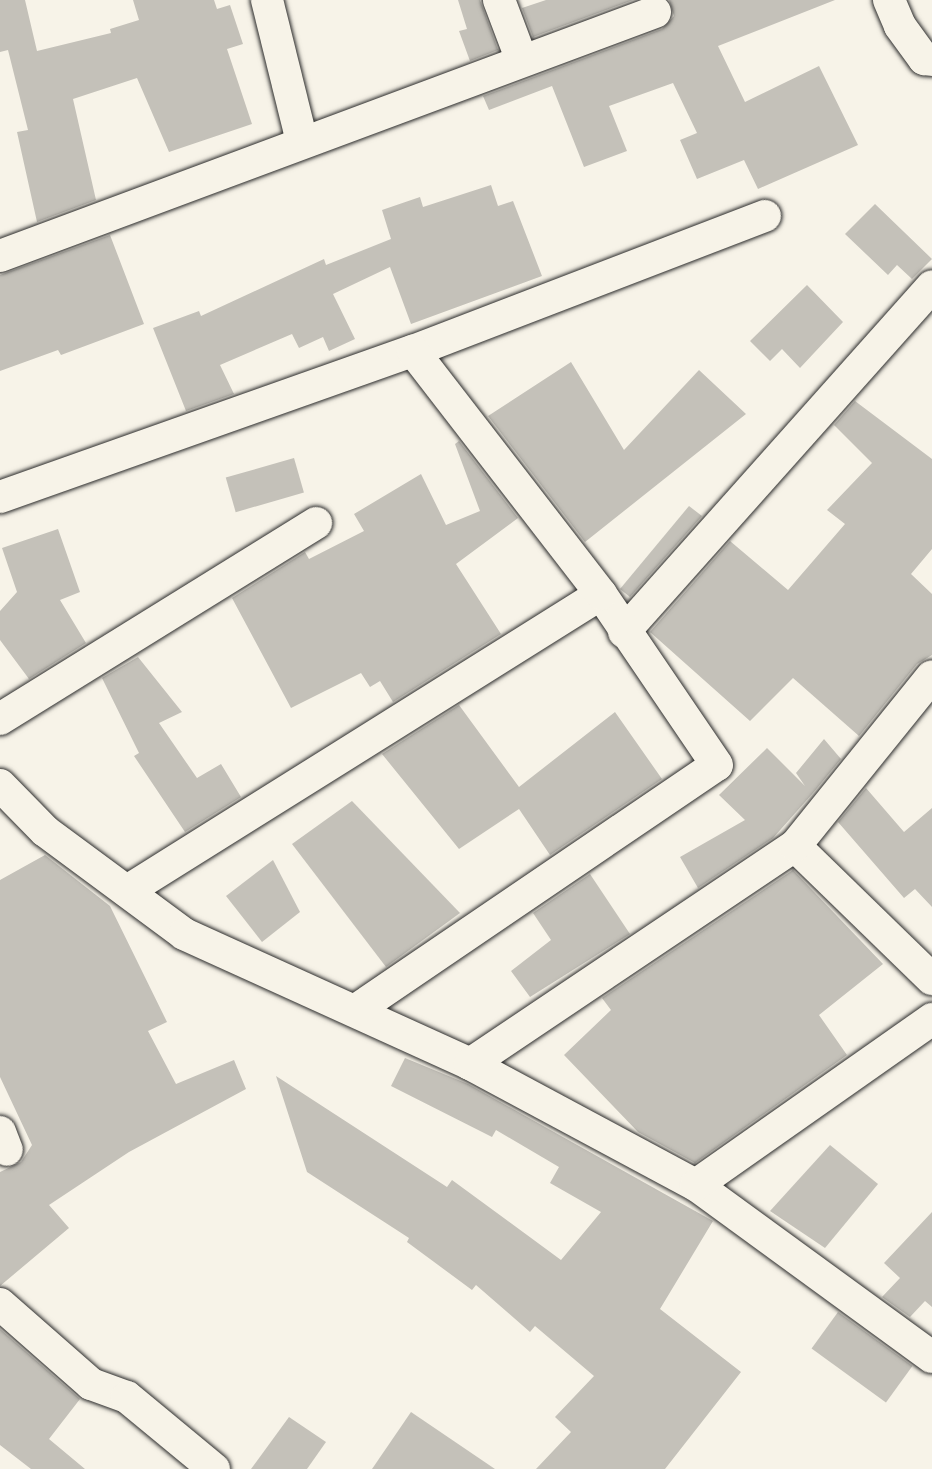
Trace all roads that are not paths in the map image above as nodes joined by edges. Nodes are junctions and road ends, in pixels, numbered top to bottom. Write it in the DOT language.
graph roads {
  1 [pos="267,0"];
  2 [pos="499,0"];
  3 [pos="889,0"];
  4 [pos="655,12"];
  5 [pos="932,60"];
  6 [pos="522,61"];
  7 [pos="302,141"];
  8 [pos="765,216"];
  9 [pos="0,256"];
  10 [pos="932,286"];
  11 [pos="413,351"];
  12 [pos="0,497"];
  13 [pos="316,523"];
  14 [pos="601,594"];
  15 [pos="624,632"];
  16 [pos="932,676"];
  17 [pos="0,719"];
  18 [pos="0,785"];
  19 [pos="795,846"];
  20 [pos="127,891"];
  21 [pos="932,979"];
  22 [pos="356,1010"];
  23 [pos="932,1019"];
  24 [pos="470,1064"];
  25 [pos="696,1185"];
  26 [pos="0,1304"];
  27 [pos="932,1357"];
  28 [pos="214,1469"];
  1 -- 7 [label="street"];
  2 -- 6 [label="street"];
  3 -- 5 [label="street"];
  4 -- 6 [label="street"];
  6 -- 7 [label="street"];
  7 -- 9 [label="street"];
  8 -- 11 [label="street"];
  10 -- 15 [label="street"];
  11 -- 12 [label="street"];
  11 -- 14 [label="street"];
  13 -- 17 [label="street"];
  14 -- 15 [label="street"];
  14 -- 20 [label="street"];
  15 -- 22 [label="street"];
  16 -- 19 [label="street"];
  18 -- 20 [label="street"];
  19 -- 21 [label="street"];
  19 -- 24 [label="street"];
  20 -- 22 [label="street"];
  22 -- 24 [label="street"];
  23 -- 25 [label="street"];
  24 -- 25 [label="street"];
  25 -- 27 [label="street"];
  26 -- 28 [label="street"];
}
